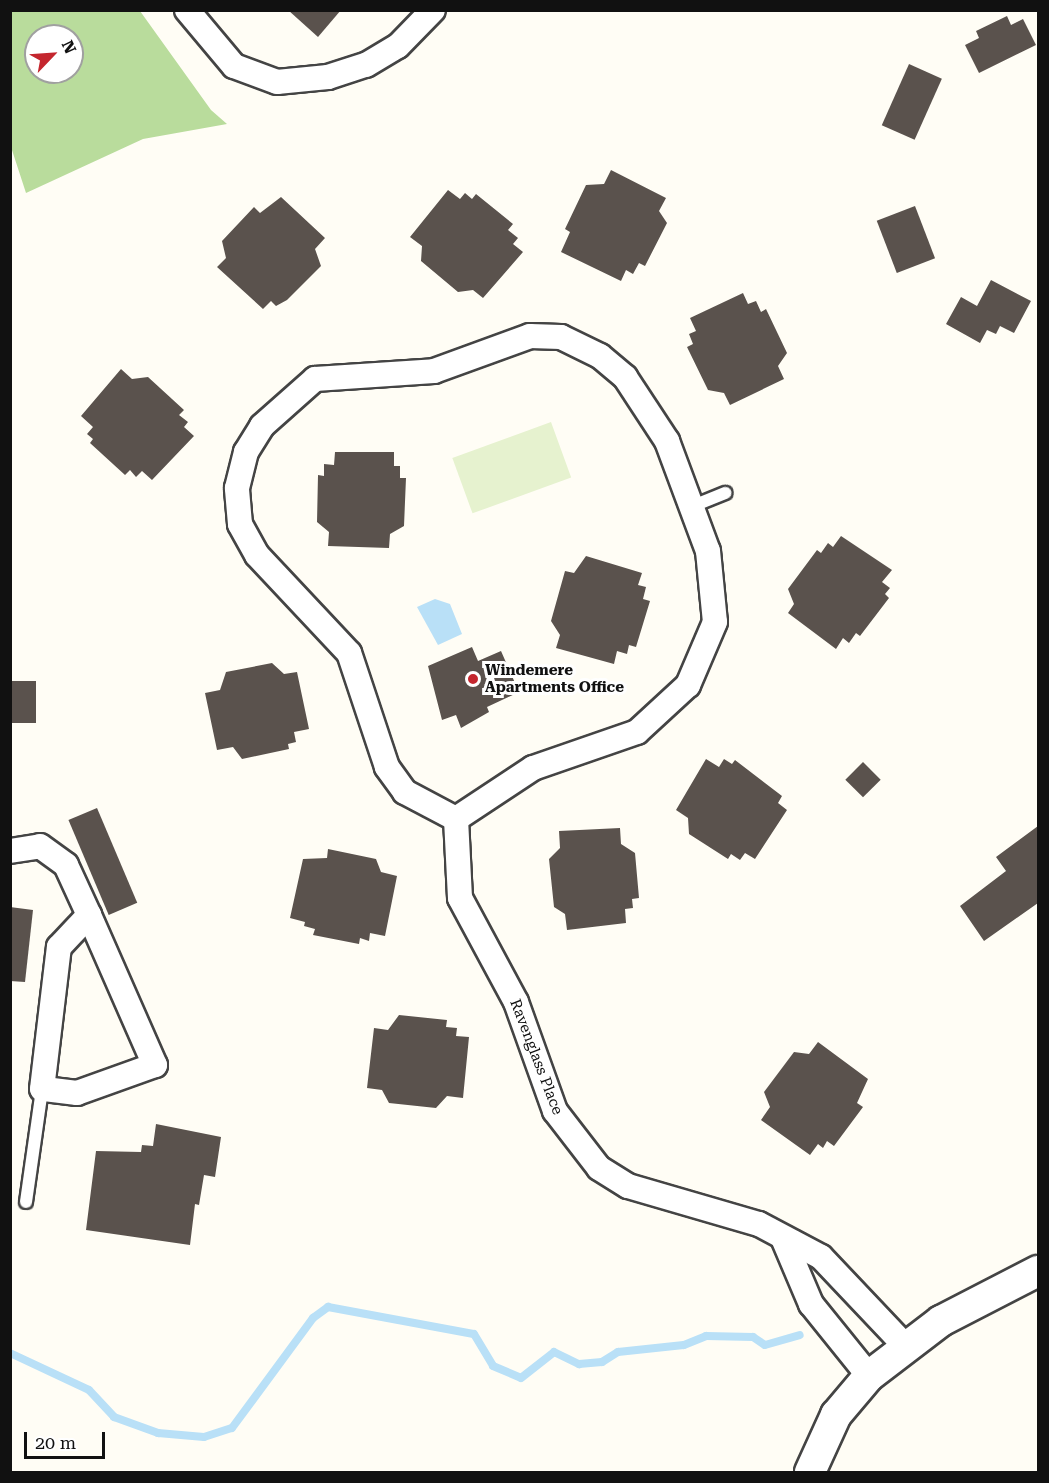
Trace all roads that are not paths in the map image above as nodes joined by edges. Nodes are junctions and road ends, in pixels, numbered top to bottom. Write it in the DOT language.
graph roads {
  1 [pos="187,10"];
  2 [pos="433,10"];
  3 [pos="726,493"];
  4 [pos="693,506"];
  5 [pos="456,819"];
  6 [pos="10,851"];
  7 [pos="89,915"];
  8 [pos="42,1089"];
  9 [pos="26,1202"];
  10 [pos="783,1238"];
  11 [pos="1038,1271"];
  12 [pos="906,1347"];
  13 [pos="869,1376"];
  14 [pos="810,1473"];
  1 -- 2 [label="street"];
  3 -- 4 [label="lane"];
  4 -- 5 [label="street"];
  4 -- 5 [label="street"];
  5 -- 10 [label="street, Ravenglass Place"];
  6 -- 7 [label="street"];
  7 -- 8 [label="street"];
  7 -- 8 [label="street"];
  8 -- 9 [label="lane"];
  10 -- 12 [label="street, Ravenglass Place"];
  10 -- 13 [label="street"];
  11 -- 12 [label="street"];
  12 -- 13 [label="street"];
  13 -- 14 [label="street"];
}
